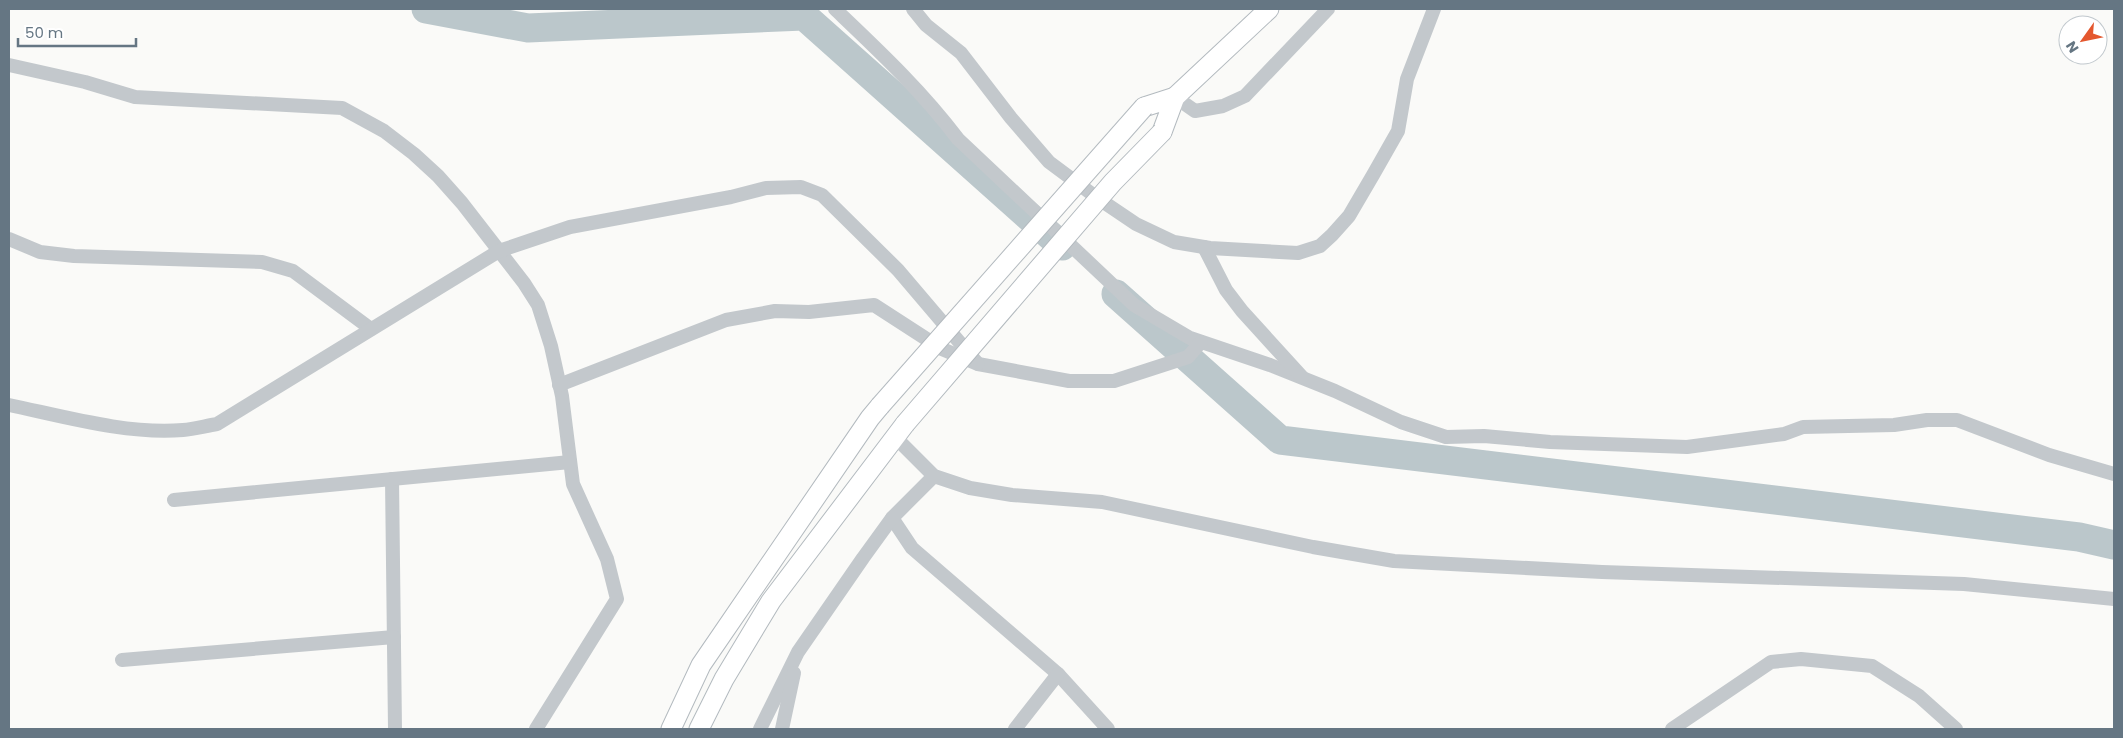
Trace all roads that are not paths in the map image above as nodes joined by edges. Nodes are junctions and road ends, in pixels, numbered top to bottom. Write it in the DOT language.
graph roads {
  1 [pos="835,9"];
  2 [pos="913,9"];
  3 [pos="1269,9"];
  4 [pos="1328,9"];
  5 [pos="1434,9"];
  6 [pos="9,65"];
  7 [pos="1175,97"];
  8 [pos="9,239"];
  9 [pos="1204,247"];
  10 [pos="499,251"];
  11 [pos="371,329"];
  12 [pos="1201,342"];
  13 [pos="978,364"];
  14 [pos="1305,379"];
  15 [pos="559,385"];
  16 [pos="9,404"];
  17 [pos="899,430"];
  18 [pos="570,462"];
  19 [pos="2114,474"];
  20 [pos="934,476"];
  21 [pos="392,479"];
  22 [pos="174,500"];
  23 [pos="892,518"];
  24 [pos="2114,599"];
  25 [pos="394,636"];
  26 [pos="798,652"];
  27 [pos="122,660"];
  28 [pos="1058,674"];
  29 [pos="395,729"];
  30 [pos="536,729"];
  31 [pos="671,729"];
  32 [pos="699,729"];
  33 [pos="760,729"];
  34 [pos="782,729"];
  35 [pos="1015,729"];
  36 [pos="1108,729"];
  37 [pos="1672,729"];
  38 [pos="1956,729"];
  1 -- 12 [label="street"];
  2 -- 9 [label="street"];
  3 -- 7 [label="street"];
  4 -- 7 [label="street"];
  5 -- 9 [label="street"];
  6 -- 10 [label="street"];
  7 -- 17 [label="street, bridge"];
  7 -- 31 [label="street, bridge"];
  8 -- 11 [label="street"];
  9 -- 14 [label="street"];
  10 -- 11 [label="street"];
  10 -- 13 [label="street"];
  10 -- 15 [label="street"];
  11 -- 16 [label="street"];
  12 -- 13 [label="street"];
  12 -- 14 [label="street"];
  13 -- 15 [label="street"];
  14 -- 19 [label="street"];
  15 -- 18 [label="street"];
  17 -- 20 [label="street"];
  17 -- 32 [label="street"];
  18 -- 21 [label="street"];
  18 -- 30 [label="street"];
  20 -- 23 [label="street"];
  20 -- 24 [label="street"];
  21 -- 22 [label="street"];
  21 -- 25 [label="street"];
  23 -- 26 [label="street"];
  23 -- 28 [label="street"];
  25 -- 27 [label="street"];
  25 -- 29 [label="street"];
  26 -- 33 [label="street"];
  26 -- 34 [label="street"];
  28 -- 35 [label="street"];
  28 -- 36 [label="street"];
  37 -- 38 [label="street"];
}
